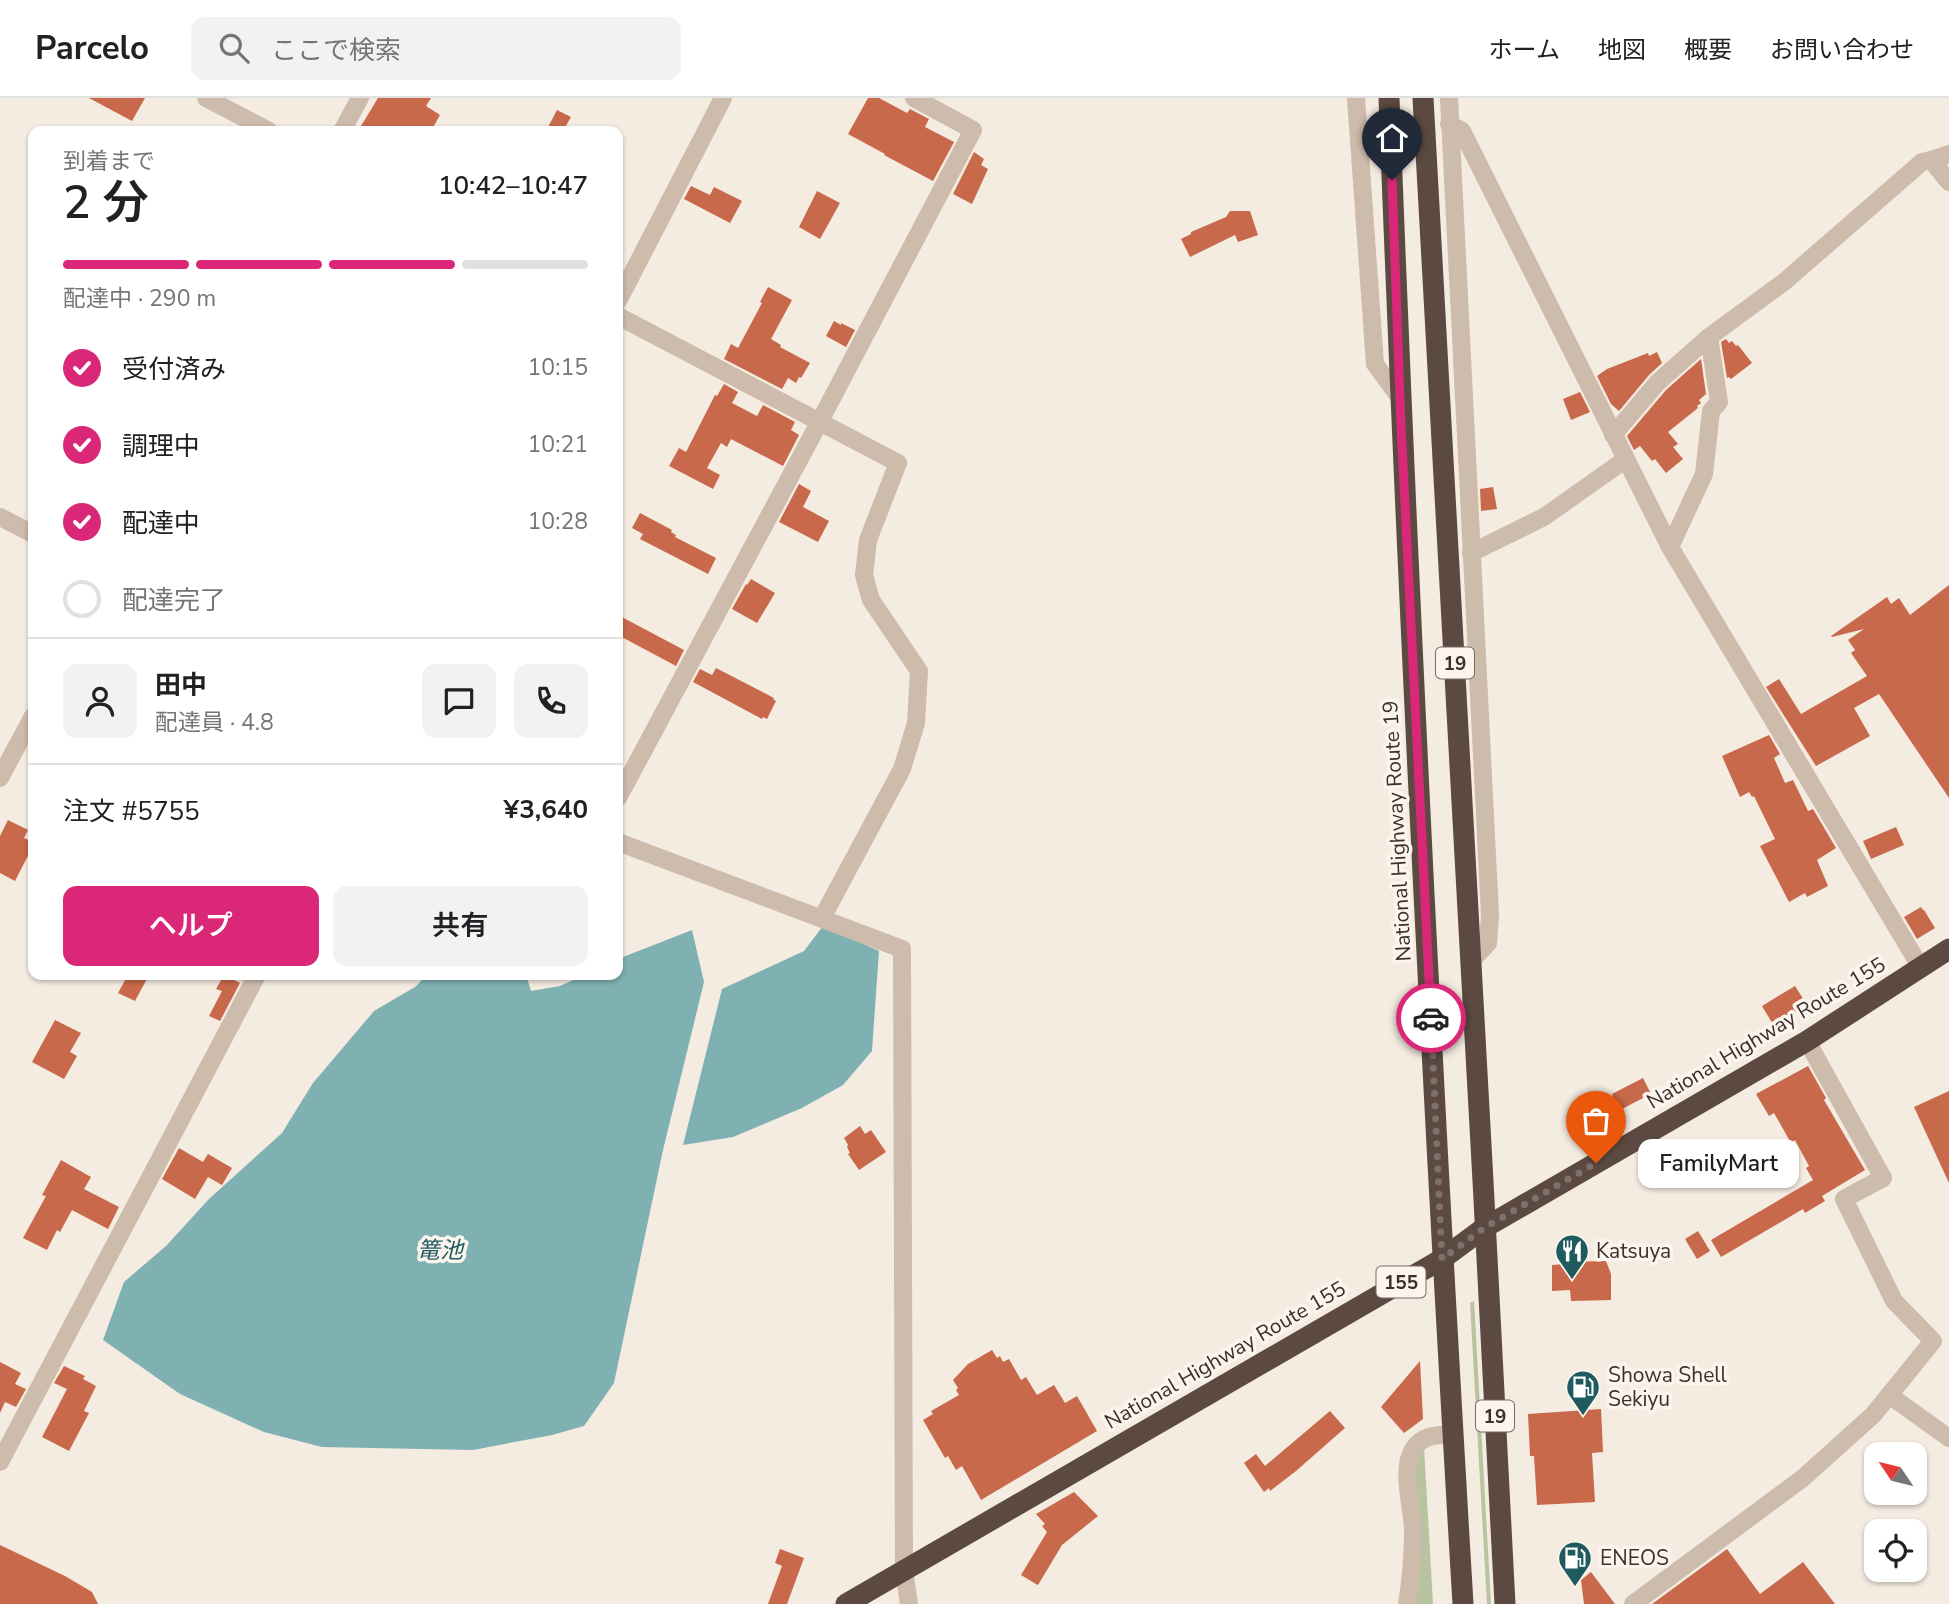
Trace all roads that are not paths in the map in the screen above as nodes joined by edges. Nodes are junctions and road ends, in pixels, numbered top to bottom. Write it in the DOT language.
graph roads {
  1 [pos="206,98"];
  2 [pos="360,98"];
  3 [pos="723,98"];
  4 [pos="914,98"];
  5 [pos="1356,98"];
  6 [pos="1389,98"];
  7 [pos="1423,98"];
  8 [pos="1449,98"];
  9 [pos="1449,124"];
  10 [pos="259,126"];
  11 [pos="345,126"];
  12 [pos="1949,153"];
  13 [pos="1931,160"];
  14 [pos="1949,182"];
  15 [pos="623,291"];
  16 [pos="623,319"];
  17 [pos="1709,337"];
  18 [pos="1400,398"];
  19 [pos="820,421"];
  20 [pos="1613,435"];
  21 [pos="1626,460"];
  22 [pos="0,517"];
  23 [pos="28,531"];
  24 [pos="1670,547"];
  25 [pos="1471,552"];
  26 [pos="28,725"];
  27 [pos="0,778"];
  28 [pos="623,789"];
  29 [pos="623,844"];
  30 [pos="822,918"];
  31 [pos="1949,949"];
  32 [pos="1471,961"];
  33 [pos="1920,968"];
  34 [pos="254,980"];
  35 [pos="1807,1041"];
  36 [pos="1484,1228"];
  37 [pos="1442,1259"];
  38 [pos="1889,1395"];
  39 [pos="1452,1434"];
  40 [pos="1949,1438"];
  41 [pos="1455,1460"];
  42 [pos="0,1462"];
  43 [pos="904,1570"];
  44 [pos="846,1604"];
  45 [pos="909,1604"];
  46 [pos="1406,1604"];
  47 [pos="1452,1604"];
  48 [pos="1463,1604"];
  49 [pos="1504,1604"];
  50 [pos="1633,1604"];
  1 -- 10 [label="street"];
  2 -- 11 [label="street"];
  3 -- 15 [label="street"];
  4 -- 19 [label="street"];
  5 -- 18 [label="street"];
  6 -- 18 [label="highway, National Highway Route 19 / 19"];
  7 -- 32 [label="highway, 19"];
  8 -- 9 [label="street"];
  9 -- 20 [label="street"];
  9 -- 25 [label="street"];
  12 -- 13 [label="street"];
  13 -- 14 [label="street"];
  13 -- 17 [label="street"];
  16 -- 19 [label="street"];
  17 -- 20 [label="street"];
  17 -- 24 [label="street"];
  18 -- 37 [label="highway, National Highway Route 19 / 19"];
  19 -- 28 [label="street"];
  19 -- 30 [label="street"];
  20 -- 21 [label="street"];
  21 -- 24 [label="street"];
  21 -- 25 [label="street"];
  22 -- 23 [label="street"];
  24 -- 33 [label="street"];
  25 -- 32 [label="street"];
  26 -- 27 [label="street"];
  29 -- 30 [label="street"];
  30 -- 43 [label="street"];
  31 -- 33 [label="highway, National Highway Route 155 / 155"];
  32 -- 36 [label="highway, 19"];
  33 -- 35 [label="highway, National Highway Route 155 / 155"];
  34 -- 42 [label="street"];
  35 -- 36 [label="highway, National Highway Route 155 / 155"];
  35 -- 38 [label="street"];
  36 -- 37 [label="highway, National Highway Route 155 / 155"];
  36 -- 49 [label="highway, 19"];
  37 -- 39 [label="highway, National Highway Route 19 / 19"];
  37 -- 43 [label="highway, National Highway Route 155 / 155"];
  38 -- 40 [label="street"];
  38 -- 50 [label="street"];
  39 -- 41 [label="highway, National Highway Route 19 / 19"];
  39 -- 46 [label="street"];
  41 -- 47 [label="highway"];
  41 -- 48 [label="highway, National Highway Route 19 / 19"];
  43 -- 44 [label="highway, National Highway Route 155 / 155"];
  43 -- 45 [label="street"];
}
